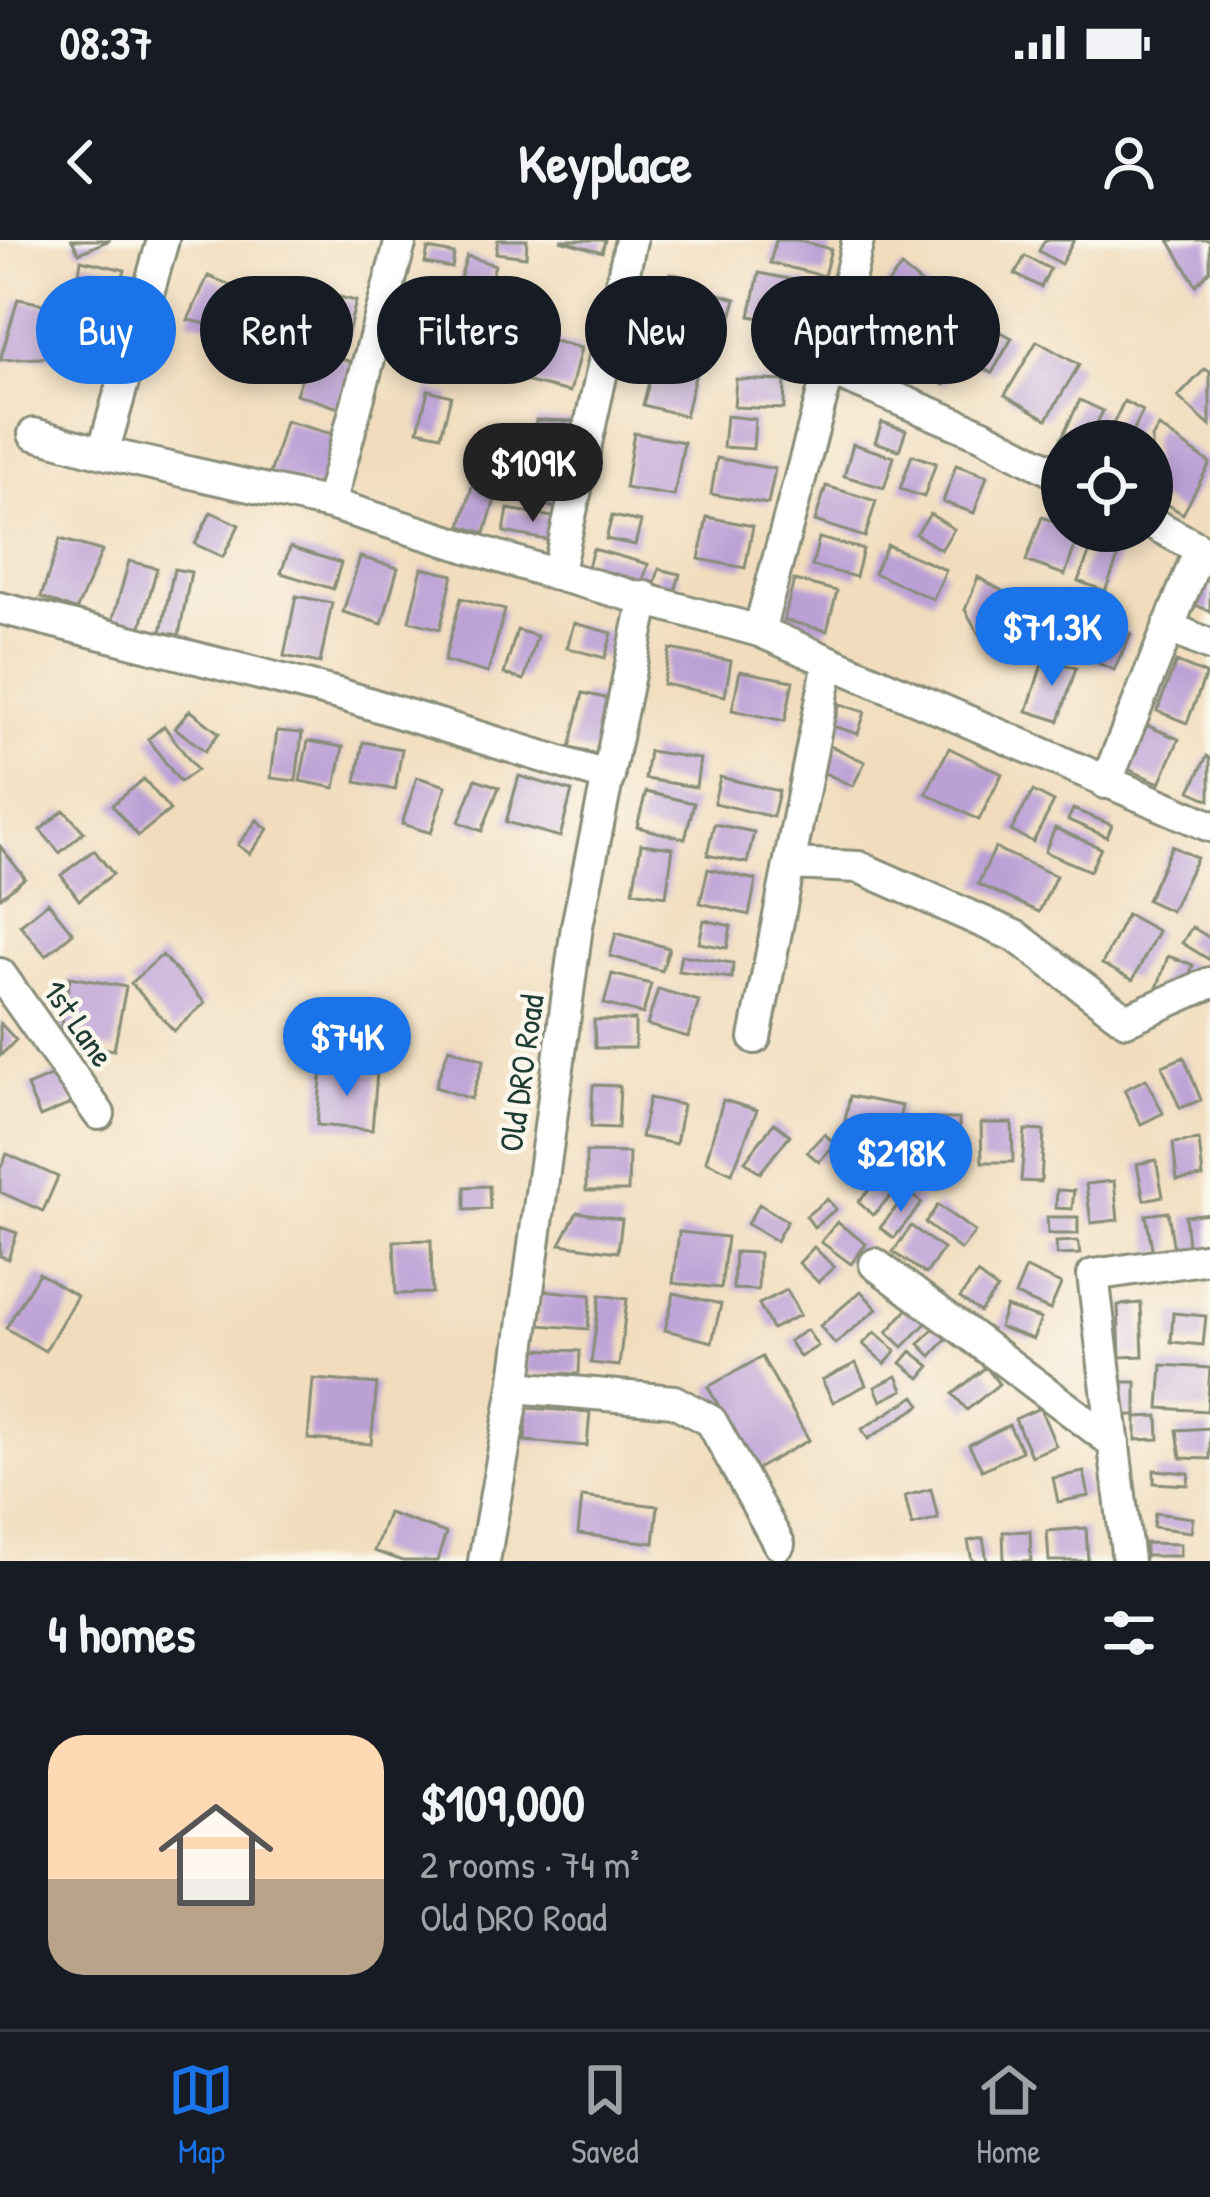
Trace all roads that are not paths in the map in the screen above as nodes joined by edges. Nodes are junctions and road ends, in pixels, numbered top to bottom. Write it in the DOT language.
graph roads {
  1 [pos="163,240"];
  2 [pos="401,240"];
  3 [pos="631,240"];
  4 [pos="858,240"];
  5 [pos="850,276"];
  6 [pos="826,384"];
  7 [pos="863,384"];
  8 [pos="34,434"];
  9 [pos="103,453"];
  10 [pos="1041,465"];
  11 [pos="330,504"];
  12 [pos="1173,535"];
  13 [pos="557,575"];
  14 [pos="660,601"];
  15 [pos="0,608"];
  16 [pos="1168,627"];
  17 [pos="759,631"];
  18 [pos="1210,645"];
  19 [pos="829,662"];
  20 [pos="609,776"];
  21 [pos="1106,783"];
  22 [pos="1210,826"];
  23 [pos="790,864"];
  24 [pos="0,974"];
  25 [pos="1210,983"];
  26 [pos="755,1038"];
  27 [pos="99,1114"];
  28 [pos="1210,1258"];
  29 [pos="875,1264"];
  30 [pos="515,1387"];
  31 [pos="1114,1443"];
  32 [pos="779,1544"];
  33 [pos="484,1561"];
  34 [pos="1128,1561"];
  1 -- 9 [label="street"];
  2 -- 11 [label="street"];
  3 -- 13 [label="street"];
  4 -- 5 [label="street"];
  6 -- 17 [label="street"];
  7 -- 10 [label="street"];
  8 -- 9 [label="street"];
  9 -- 11 [label="street"];
  11 -- 13 [label="street"];
  12 -- 16 [label="street"];
  13 -- 14 [label="street"];
  14 -- 17 [label="street"];
  14 -- 20 [label="street, Old DRO Road"];
  15 -- 20 [label="street"];
  16 -- 18 [label="street"];
  16 -- 21 [label="street"];
  17 -- 19 [label="street"];
  19 -- 21 [label="street"];
  19 -- 23 [label="street"];
  20 -- 30 [label="street, Old DRO Road"];
  21 -- 22 [label="street"];
  23 -- 25 [label="street"];
  23 -- 26 [label="street"];
  24 -- 27 [label="street, 1st Lane"];
  28 -- 31 [label="street"];
  29 -- 31 [label="street"];
  30 -- 32 [label="street"];
  30 -- 33 [label="street, Old DRO Road"];
  31 -- 34 [label="street"];
}
